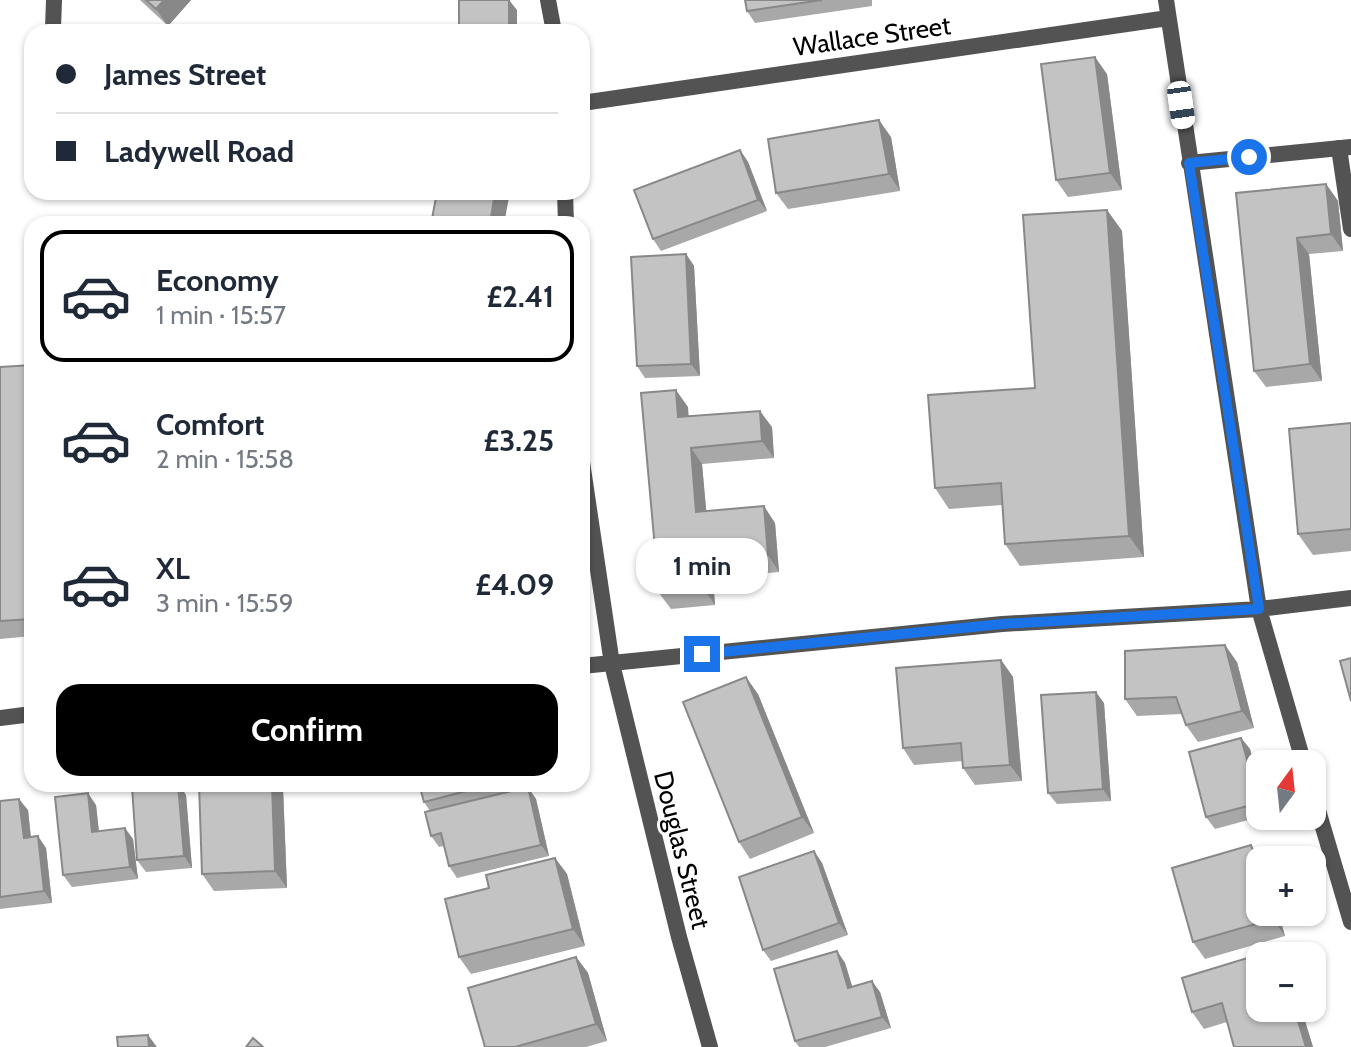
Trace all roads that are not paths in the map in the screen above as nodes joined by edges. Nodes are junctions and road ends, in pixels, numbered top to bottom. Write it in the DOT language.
graph roads {
  1 [pos="54,0"];
  2 [pos="548,0"];
  3 [pos="1166,0"];
  4 [pos="1168,18"];
  5 [pos="53,24"];
  6 [pos="552,24"];
  7 [pos="590,102"];
  8 [pos="1345,147"];
  9 [pos="1189,163"];
  10 [pos="1351,229"];
  11 [pos="590,516"];
  12 [pos="1351,598"];
  13 [pos="1259,609"];
  14 [pos="612,664"];
  15 [pos="590,665"];
  16 [pos="24,715"];
  17 [pos="0,718"];
  18 [pos="1300,750"];
  19 [pos="1324,830"];
  20 [pos="1351,922"];
  21 [pos="710,1047"];
  1 -- 5 [label="street"];
  2 -- 6 [label="street"];
  3 -- 4 [label="street"];
  4 -- 7 [label="street, Wallace Street"];
  4 -- 9 [label="street"];
  8 -- 9 [label="street"];
  8 -- 10 [label="street"];
  9 -- 13 [label="street"];
  11 -- 14 [label="street, Douglas Street"];
  12 -- 13 [label="street"];
  13 -- 14 [label="street"];
  13 -- 18 [label="street"];
  14 -- 15 [label="street"];
  14 -- 21 [label="street, Douglas Street"];
  16 -- 17 [label="street"];
  19 -- 20 [label="street"];
}
